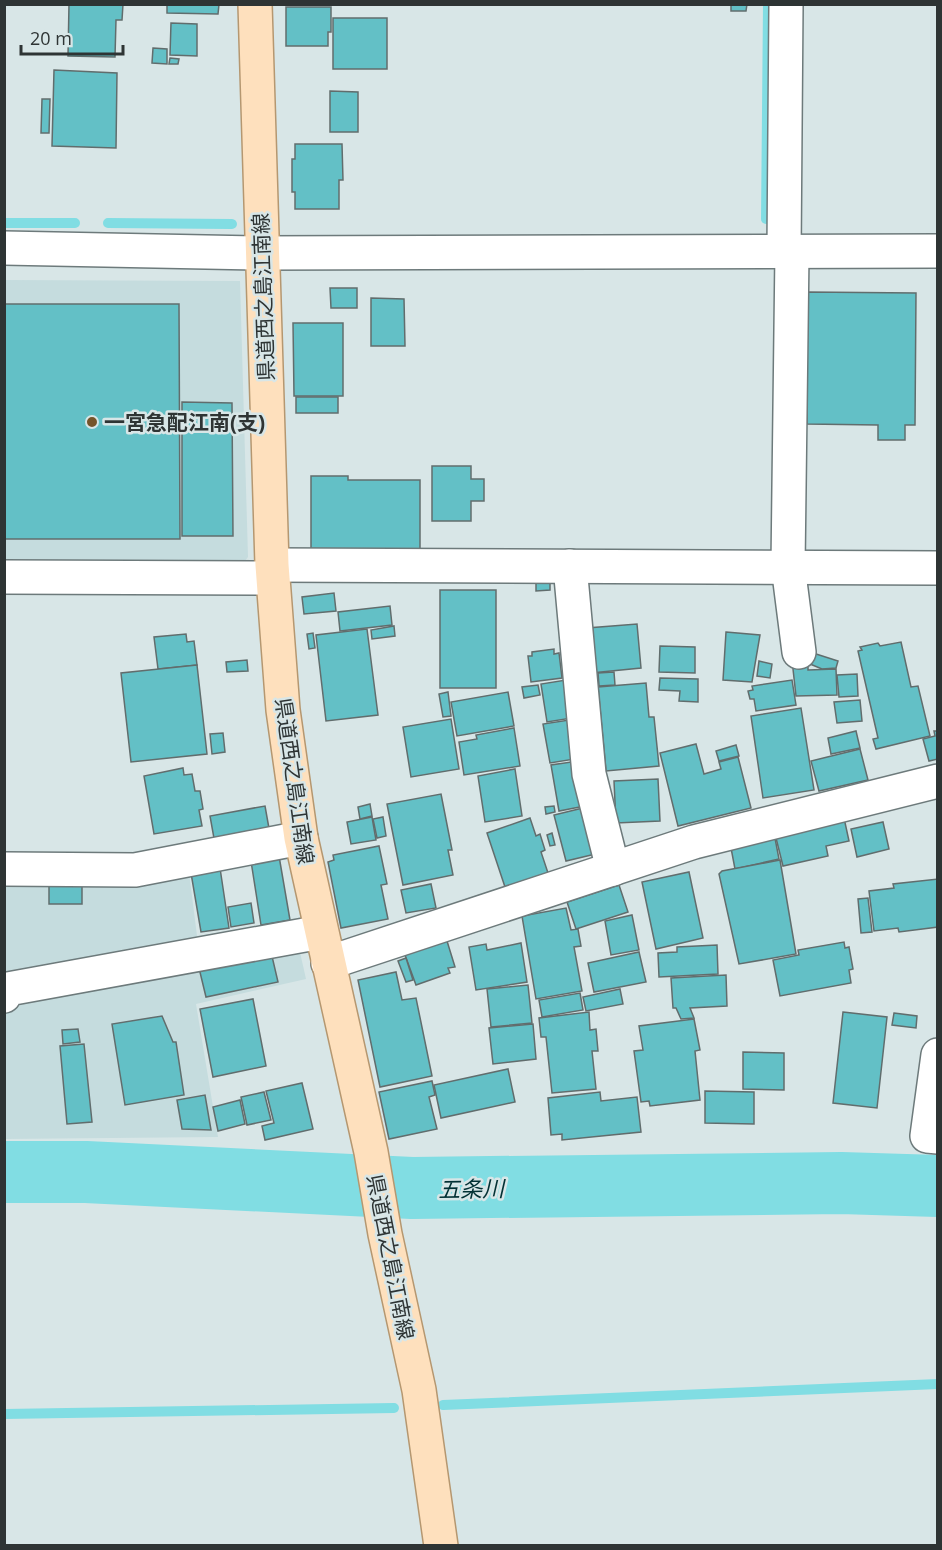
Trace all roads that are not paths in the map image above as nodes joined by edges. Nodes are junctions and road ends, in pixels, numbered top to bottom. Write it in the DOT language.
graph roads {
  1 [pos="255,4"];
  2 [pos="786,4"];
  3 [pos="4,249"];
  4 [pos="938,251"];
  5 [pos="788,252"];
  6 [pos="262,254"];
  7 [pos="570,566"];
  8 [pos="788,566"];
  9 [pos="938,568"];
  10 [pos="272,571"];
  11 [pos="4,577"];
  12 [pos="799,652"];
  13 [pos="938,781"];
  14 [pos="301,838"];
  15 [pos="4,869"];
  16 [pos="613,869"];
  17 [pos="325,948"];
  18 [pos="4,996"];
  19 [pos="938,1054"];
  20 [pos="938,1137"];
  21 [pos="441,1545"];
  1 -- 6 [label="main road, 県道西之島江南線"];
  2 -- 5 [label="street"];
  3 -- 6 [label="street"];
  4 -- 5 [label="street"];
  5 -- 6 [label="street"];
  5 -- 8 [label="street"];
  6 -- 10 [label="main road, 県道西之島江南線"];
  7 -- 8 [label="street"];
  7 -- 10 [label="street"];
  7 -- 16 [label="street"];
  8 -- 9 [label="street"];
  8 -- 12 [label="street"];
  10 -- 11 [label="street"];
  10 -- 14 [label="main road, 県道西之島江南線"];
  13 -- 16 [label="street"];
  14 -- 15 [label="street"];
  14 -- 17 [label="main road, 県道西之島江南線"];
  16 -- 17 [label="street"];
  17 -- 18 [label="street"];
  17 -- 21 [label="main road, 県道西之島江南線"];
  19 -- 20 [label="street"];
}
